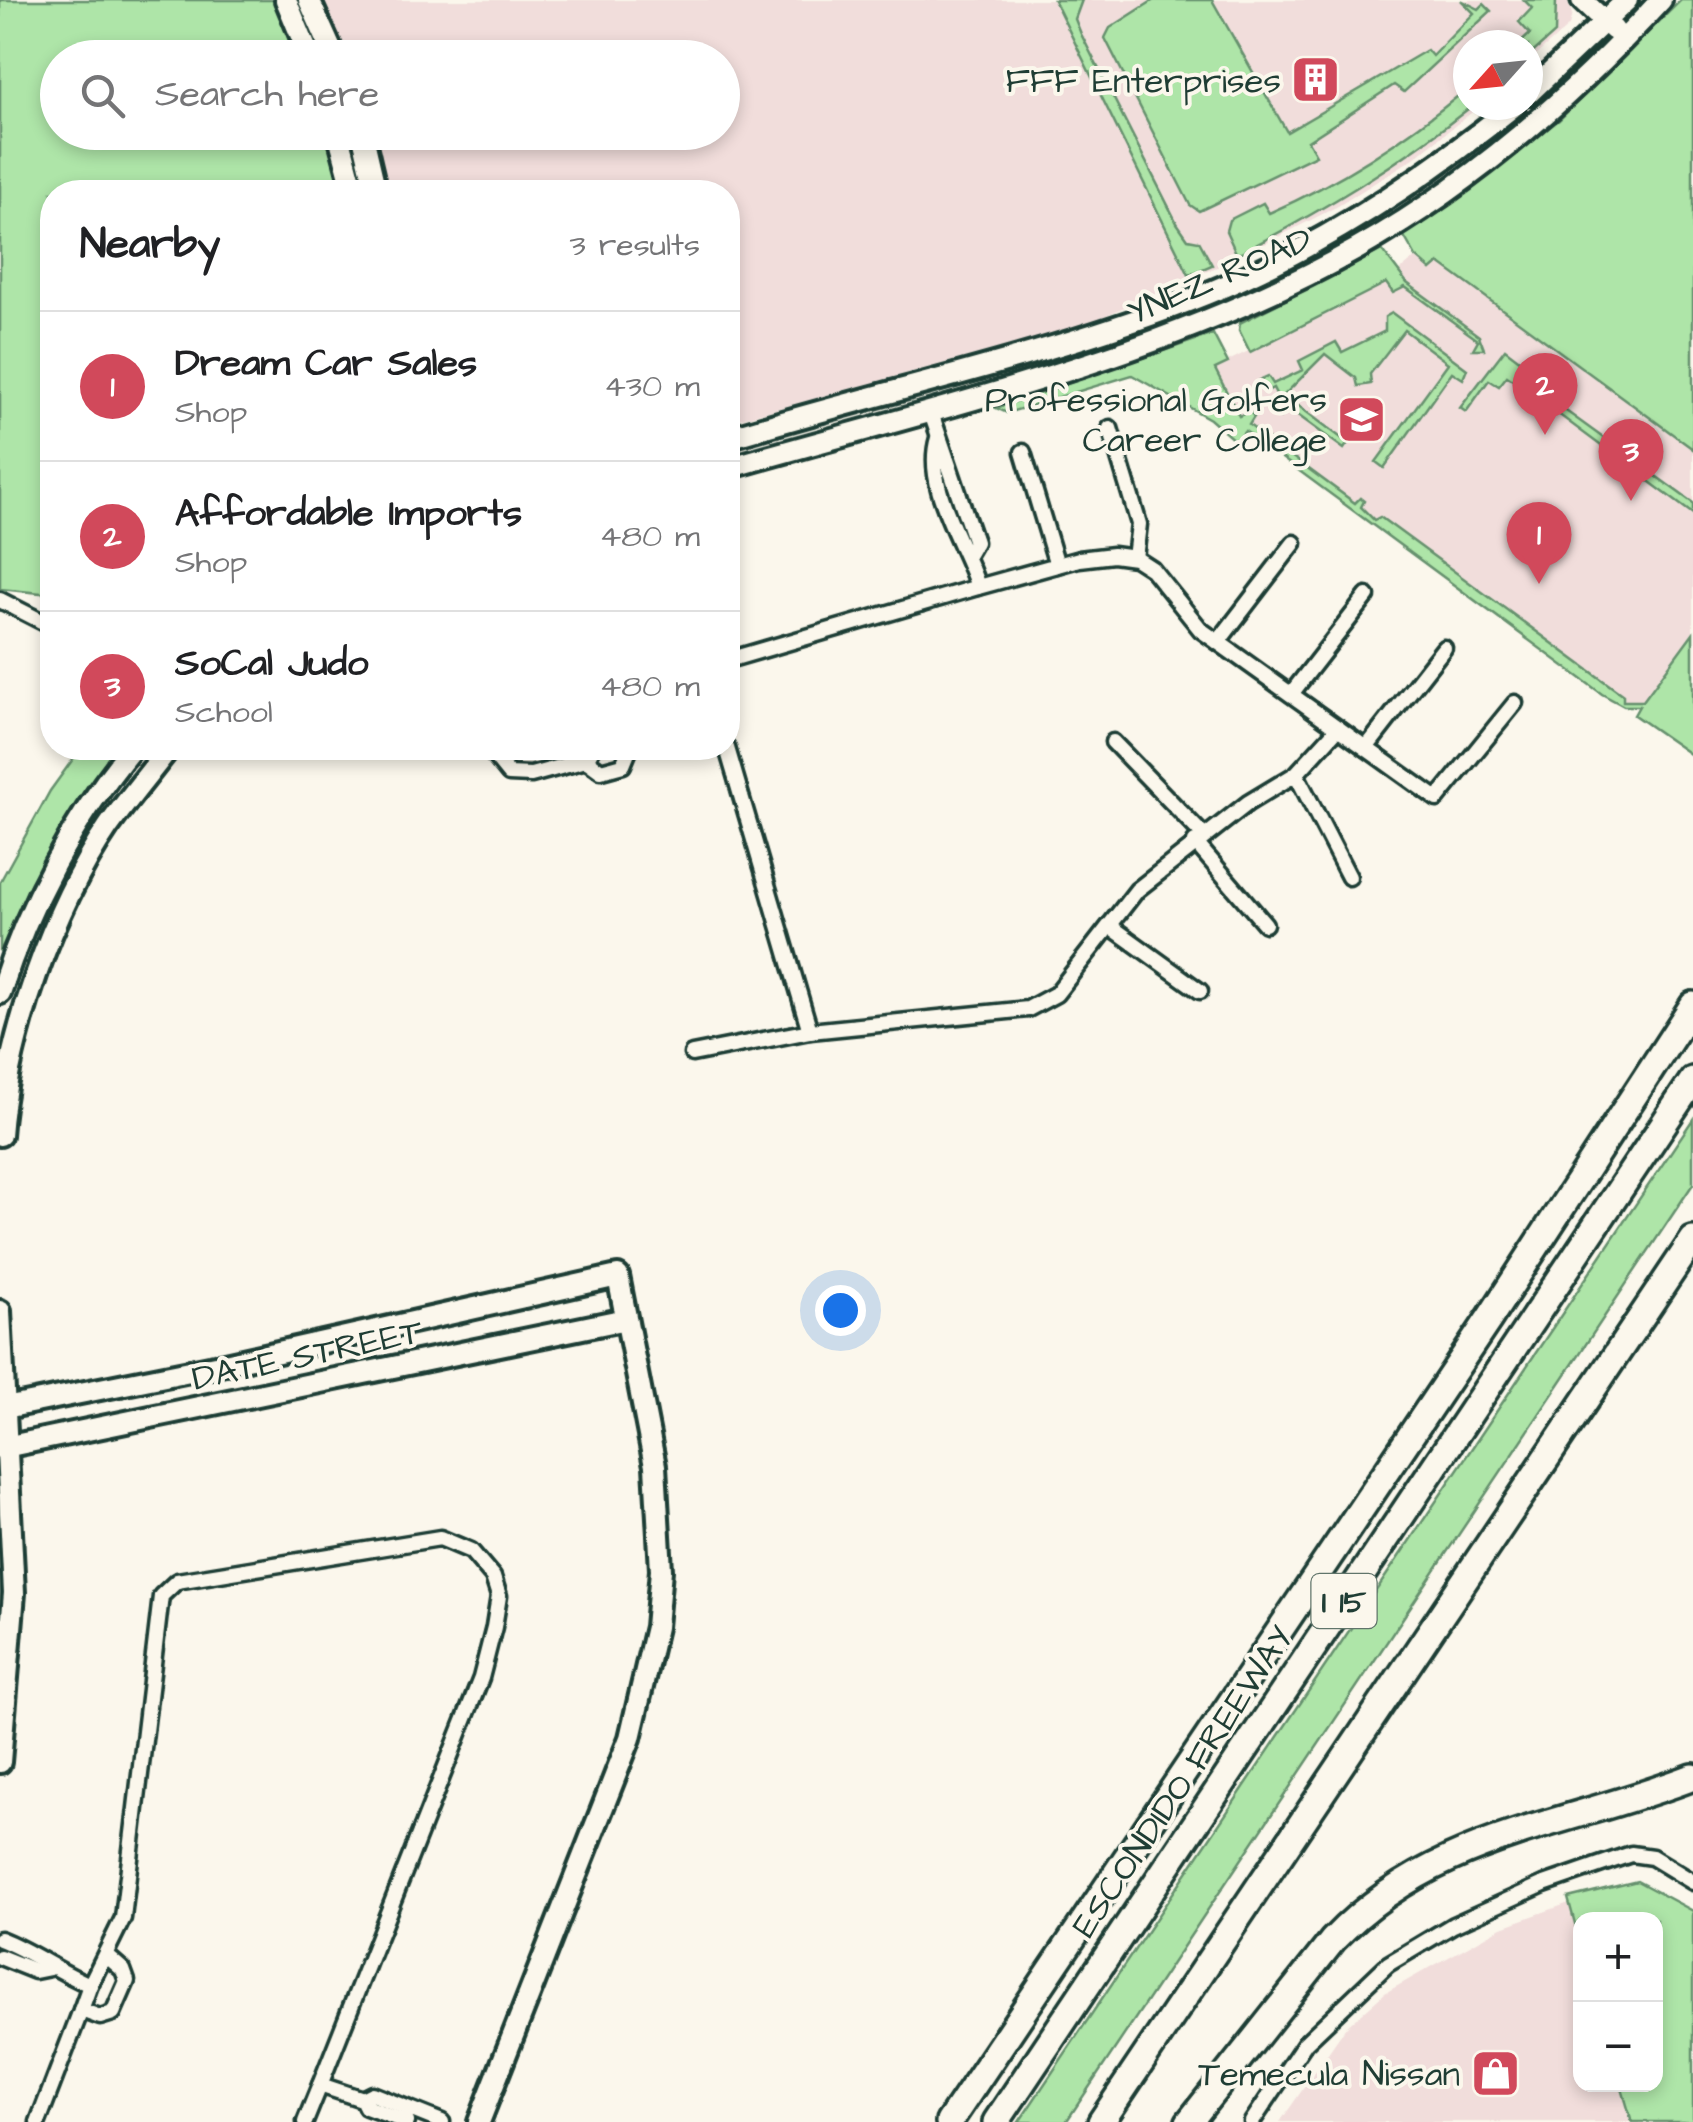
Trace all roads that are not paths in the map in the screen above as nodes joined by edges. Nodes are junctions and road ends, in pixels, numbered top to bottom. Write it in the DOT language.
graph roads {
  1 [pos="286,0"];
  2 [pos="309,0"];
  3 [pos="1582,0"];
  4 [pos="1661,0"];
  5 [pos="1615,8"];
  6 [pos="1631,33"];
  7 [pos="303,40"];
  8 [pos="327,40"];
  9 [pos="1543,79"];
  10 [pos="1494,120"];
  11 [pos="343,150"];
  12 [pos="366,150"];
  13 [pos="351,180"];
  14 [pos="373,180"];
  15 [pos="1008,358"];
  16 [pos="930,410"];
  17 [pos="1110,428"];
  18 [pos="740,435"];
  19 [pos="938,438"];
  20 [pos="1023,452"];
  21 [pos="740,465"];
  22 [pos="960,490"];
  23 [pos="943,495"];
  24 [pos="970,525"];
  25 [pos="953,530"];
  26 [pos="1294,543"];
  27 [pos="968,554"];
  28 [pos="1135,558"];
  29 [pos="1057,565"];
  30 [pos="978,587"];
  31 [pos="1367,596"];
  32 [pos="0,600"];
  33 [pos="40,620"];
  34 [pos="1218,642"];
  35 [pos="1444,648"];
  36 [pos="740,656"];
  37 [pos="1291,694"];
  38 [pos="1515,703"];
  39 [pos="1338,728"];
  40 [pos="1113,742"];
  41 [pos="1366,748"];
  42 [pos="124,760"];
  43 [pos="159,760"];
  44 [pos="498,760"];
  45 [pos="572,760"];
  46 [pos="593,760"];
  47 [pos="624,760"];
  48 [pos="731,760"];
  49 [pos="1296,774"];
  50 [pos="1200,839"];
  51 [pos="1348,877"];
  52 [pos="1265,924"];
  53 [pos="1110,926"];
  54 [pos="1200,991"];
  55 [pos="0,993"];
  56 [pos="1693,1005"];
  57 [pos="810,1031"];
  58 [pos="692,1054"];
  59 [pos="1693,1080"];
  60 [pos="0,1135"];
  61 [pos="1693,1240"];
  62 [pos="0,1311"];
  63 [pos="626,1319"];
  64 [pos="3,1409"];
  65 [pos="4,1448"];
  66 [pos="0,1762"];
  67 [pos="1693,1777"];
  68 [pos="1693,1882"];
  69 [pos="0,1939"];
  70 [pos="107,1956"];
  71 [pos="0,1958"];
  72 [pos="50,1968"];
  73 [pos="90,1985"];
  74 [pos="81,2010"];
  75 [pos="320,2085"];
  76 [pos="362,2098"];
  77 [pos="38,2122"];
  78 [pos="305,2122"];
  79 [pos="407,2122"];
  80 [pos="442,2122"];
  81 [pos="479,2122"];
  82 [pos="948,2122"];
  83 [pos="996,2122"];
  84 [pos="1101,2122"];
  85 [pos="1188,2122"];
  86 [pos="1252,2122"];
  1 -- 7 [label="main road"];
  2 -- 8 [label="main road"];
  3 -- 5 [label="main road"];
  4 -- 6 [label="main road, YNEZ ROAD"];
  5 -- 6 [label="main road"];
  5 -- 9 [label="main road"];
  6 -- 16 [label="main road, YNEZ ROAD"];
  10 -- 15 [label="main road, YNEZ ROAD"];
  11 -- 13 [label="main road"];
  12 -- 14 [label="main road"];
  15 -- 16 [label="main road"];
  15 -- 18 [label="main road, YNEZ ROAD"];
  16 -- 19 [label="street"];
  16 -- 21 [label="main road, YNEZ ROAD"];
  17 -- 28 [label="street"];
  19 -- 22 [label="street"];
  19 -- 23 [label="street"];
  20 -- 29 [label="street"];
  22 -- 23 [label="street"];
  22 -- 24 [label="street"];
  23 -- 25 [label="street"];
  24 -- 25 [label="street"];
  24 -- 27 [label="street"];
  25 -- 27 [label="street"];
  26 -- 34 [label="street"];
  27 -- 30 [label="street"];
  28 -- 29 [label="street"];
  28 -- 34 [label="street"];
  29 -- 30 [label="street"];
  30 -- 36 [label="street"];
  31 -- 37 [label="street"];
  32 -- 33 [label="street"];
  34 -- 37 [label="street"];
  35 -- 41 [label="street"];
  37 -- 39 [label="street"];
  38 -- 41 [label="street"];
  39 -- 41 [label="street"];
  39 -- 49 [label="street"];
  40 -- 50 [label="street"];
  42 -- 55 [label="main road"];
  43 -- 60 [label="main road"];
  44 -- 45 [label="street"];
  46 -- 47 [label="street"];
  48 -- 57 [label="street"];
  49 -- 50 [label="street"];
  49 -- 51 [label="street"];
  50 -- 52 [label="street"];
  50 -- 53 [label="street"];
  53 -- 54 [label="street"];
  53 -- 57 [label="street"];
  56 -- 82 [label="highway"];
  57 -- 58 [label="street"];
  59 -- 83 [label="highway, ESCONDIDO FREEWAY / I 15"];
  61 -- 84 [label="highway, I 15"];
  62 -- 64 [label="main road"];
  63 -- 64 [label="main road, DATE STREET"];
  63 -- 65 [label="main road, DATE STREET"];
  63 -- 81 [label="main road"];
  64 -- 65 [label="main road"];
  65 -- 66 [label="main road"];
  67 -- 85 [label="highway"];
  68 -- 86 [label="street"];
  69 -- 72 [label="street"];
  70 -- 73 [label="street"];
  70 -- 74 [label="street"];
  70 -- 75 [label="street"];
  71 -- 72 [label="street"];
  72 -- 73 [label="street"];
  73 -- 74 [label="street"];
  74 -- 77 [label="street"];
  75 -- 76 [label="street"];
  75 -- 78 [label="street"];
  76 -- 79 [label="street"];
  76 -- 80 [label="street"];
}
